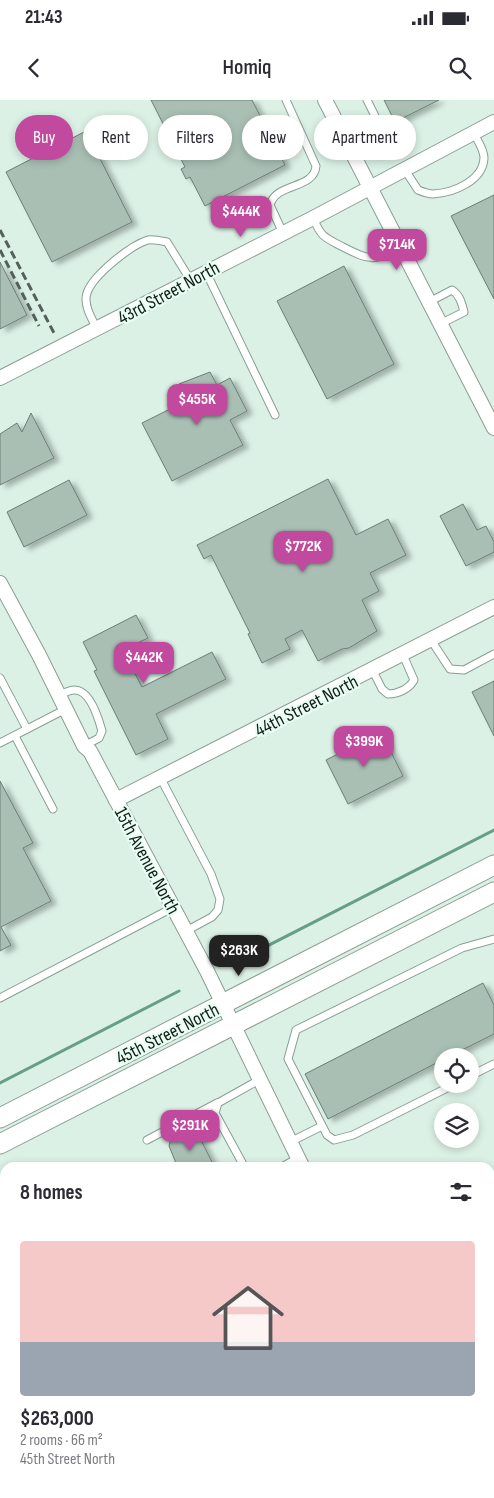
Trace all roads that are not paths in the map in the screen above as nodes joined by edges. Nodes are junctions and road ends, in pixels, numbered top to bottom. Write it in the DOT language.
graph roads {
  1 [pos="286,100"];
  2 [pos="324,100"];
  3 [pos="367,100"];
  4 [pos="332,115"];
  5 [pos="374,115"];
  6 [pos="494,122"];
  7 [pos="473,132"];
  8 [pos="356,160"];
  9 [pos="405,170"];
  10 [pos="370,188"];
  11 [pos="313,218"];
  12 [pos="283,233"];
  13 [pos="401,248"];
  14 [pos="206,272"];
  15 [pos="191,281"];
  16 [pos="429,302"];
  17 [pos="440,324"];
  18 [pos="97,330"];
  19 [pos="0,378"];
  20 [pos="275,415"];
  21 [pos="494,428"];
  22 [pos="0,583"];
  23 [pos="493,610"];
  24 [pos="432,640"];
  25 [pos="494,654"];
  26 [pos="402,655"];
  27 [pos="373,671"];
  28 [pos="0,678"];
  29 [pos="59,695"];
  30 [pos="67,709"];
  31 [pos="27,729"];
  32 [pos="15,736"];
  33 [pos="0,743"];
  34 [pos="84,746"];
  35 [pos="160,776"];
  36 [pos="116,800"];
  37 [pos="53,809"];
  38 [pos="494,865"];
  39 [pos="494,892"];
  40 [pos="174,907"];
  41 [pos="186,931"];
  42 [pos="494,939"];
  43 [pos="0,998"];
  44 [pos="222,1005"];
  45 [pos="233,1026"];
  46 [pos="494,1064"];
  47 [pos="479,1072"];
  48 [pos="259,1080"];
  49 [pos="436,1093"];
  50 [pos="218,1103"];
  51 [pos="0,1118"];
  52 [pos="322,1126"];
  53 [pos="148,1140"];
  54 [pos="290,1142"];
  55 [pos="0,1144"];
  56 [pos="242,1162"];
  57 [pos="300,1162"];
  1 -- 12 [label="lane"];
  2 -- 4 [label="street"];
  3 -- 5 [label="lane"];
  6 -- 7 [label="street, 43rd Street North"];
  7 -- 9 [label="street, 43rd Street North"];
  7 -- 9 [label="lane"];
  8 -- 10 [label="street"];
  9 -- 10 [label="street, 43rd Street North"];
  10 -- 11 [label="street, 43rd Street North"];
  10 -- 13 [label="street"];
  11 -- 12 [label="street, 43rd Street North"];
  11 -- 13 [label="lane"];
  12 -- 14 [label="street, 43rd Street North"];
  13 -- 16 [label="street"];
  14 -- 15 [label="street, 43rd Street North"];
  14 -- 20 [label="lane"];
  15 -- 18 [label="street, 43rd Street North"];
  15 -- 18 [label="lane"];
  16 -- 17 [label="street"];
  16 -- 17 [label="lane"];
  17 -- 21 [label="street"];
  18 -- 19 [label="street, 43rd Street North"];
  22 -- 29 [label="street, 15th Avenue North"];
  23 -- 24 [label="street, 44th Street North"];
  24 -- 25 [label="lane"];
  24 -- 26 [label="street, 44th Street North"];
  26 -- 27 [label="street, 44th Street North"];
  26 -- 27 [label="lane"];
  27 -- 35 [label="street, 44th Street North"];
  28 -- 31 [label="lane"];
  29 -- 30 [label="street, 15th Avenue North"];
  29 -- 34 [label="lane"];
  30 -- 31 [label="lane"];
  30 -- 34 [label="street, 15th Avenue North"];
  31 -- 32 [label="lane"];
  32 -- 33 [label="lane"];
  32 -- 37 [label="lane"];
  34 -- 36 [label="street, 15th Avenue North"];
  35 -- 36 [label="street, 44th Street North"];
  35 -- 41 [label="lane"];
  36 -- 40 [label="street, 15th Avenue North"];
  38 -- 44 [label="main road, 45th Street North"];
  39 -- 45 [label="main road, 45th Street North"];
  40 -- 41 [label="street, 15th Avenue North"];
  40 -- 43 [label="lane"];
  41 -- 44 [label="street, 15th Avenue North"];
  42 -- 52 [label="lane"];
  44 -- 45 [label="street, 15th Avenue North"];
  44 -- 51 [label="main road, 45th Street North"];
  45 -- 48 [label="street, 15th Avenue North"];
  45 -- 55 [label="main road, 45th Street North"];
  46 -- 47 [label="lane"];
  48 -- 50 [label="lane"];
  48 -- 54 [label="street, 15th Avenue North"];
  49 -- 52 [label="lane"];
  50 -- 53 [label="lane"];
  50 -- 56 [label="lane"];
  52 -- 54 [label="lane"];
  54 -- 57 [label="street, 15th Avenue North"];
}
